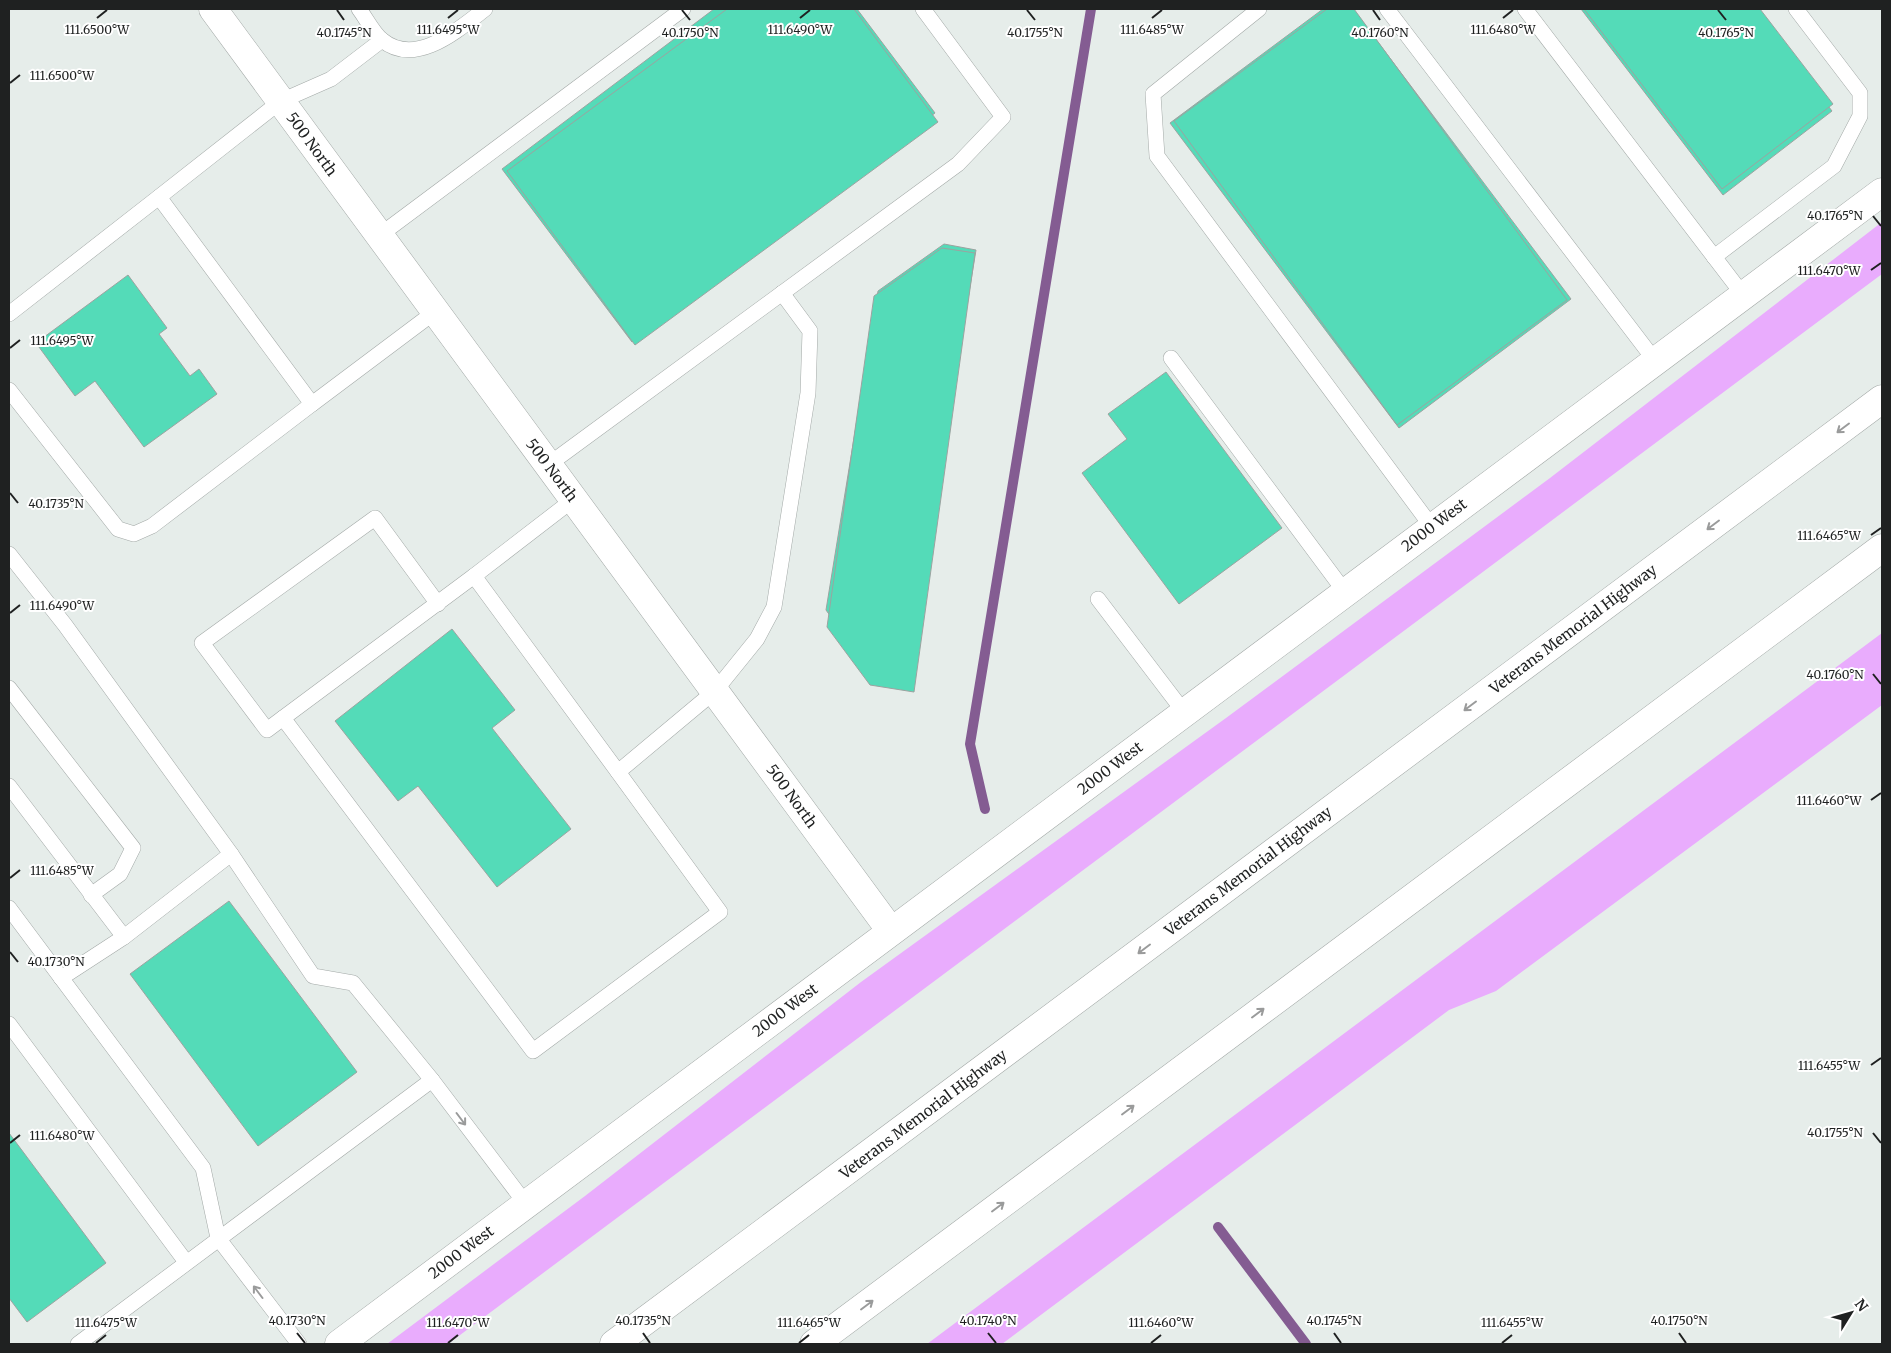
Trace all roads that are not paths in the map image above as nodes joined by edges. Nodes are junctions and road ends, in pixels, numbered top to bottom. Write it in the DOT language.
graph roads {
  1 [pos="213,9"];
  2 [pos="359,9"];
  3 [pos="485,9"];
  4 [pos="683,9"];
  5 [pos="923,9"];
  6 [pos="1259,9"];
  7 [pos="1388,9"];
  8 [pos="1525,9"];
  9 [pos="1796,9"];
  10 [pos="382,40"];
  11 [pos="281,101"];
  12 [pos="1882,192"];
  13 [pos="159,197"];
  14 [pos="380,236"];
  15 [pos="1714,257"];
  16 [pos="782,293"];
  17 [pos="1744,296"];
  18 [pos="436,311"];
  19 [pos="9,314"];
  20 [pos="1171,358"];
  21 [pos="1656,362"];
  22 [pos="9,390"];
  23 [pos="1882,399"];
  24 [pos="312,404"];
  25 [pos="548,465"];
  26 [pos="574,499"];
  27 [pos="1432,527"];
  28 [pos="1882,548"];
  29 [pos="9,554"];
  30 [pos="474,576"];
  31 [pos="1345,592"];
  32 [pos="1098,599"];
  33 [pos="438,604"];
  34 [pos="9,688"];
  35 [pos="715,691"];
  36 [pos="1184,712"];
  37 [pos="283,718"];
  38 [pos="618,772"];
  39 [pos="9,786"];
  40 [pos="231,854"];
  41 [pos="91,895"];
  42 [pos="9,908"];
  43 [pos="891,931"];
  44 [pos="124,938"];
  45 [pos="60,978"];
  46 [pos="9,1024"];
  47 [pos="432,1080"];
  48 [pos="526,1204"];
  49 [pos="218,1238"];
  50 [pos="186,1262"];
  51 [pos="78,1344"];
  52 [pos="299,1344"];
  53 [pos="338,1344"];
  54 [pos="614,1344"];
  55 [pos="814,1344"];
  1 -- 11 [label="main road, 500 North"];
  2 -- 10 [label="lane"];
  3 -- 10 [label="lane"];
  4 -- 14 [label="lane"];
  5 -- 16 [label="lane"];
  6 -- 27 [label="lane"];
  7 -- 21 [label="lane"];
  8 -- 15 [label="lane"];
  9 -- 15 [label="lane"];
  10 -- 11 [label="lane"];
  11 -- 13 [label="lane"];
  11 -- 14 [label="main road, 500 North"];
  12 -- 17 [label="main road, 2000 West"];
  13 -- 19 [label="lane"];
  13 -- 24 [label="lane"];
  14 -- 18 [label="main road, 500 North"];
  15 -- 17 [label="lane"];
  16 -- 25 [label="lane"];
  16 -- 35 [label="lane"];
  17 -- 21 [label="main road, 2000 West"];
  18 -- 24 [label="lane"];
  18 -- 25 [label="main road, 500 North"];
  20 -- 31 [label="lane"];
  21 -- 27 [label="main road, 2000 West"];
  22 -- 24 [label="lane"];
  23 -- 54 [label="main road, Veterans Memorial Highway, one-way"];
  25 -- 26 [label="main road, 500 North"];
  26 -- 30 [label="lane"];
  26 -- 35 [label="main road, 500 North"];
  27 -- 31 [label="main road, 2000 West"];
  55 -- 28 [label="main road, one-way"];
  29 -- 40 [label="lane"];
  30 -- 33 [label="lane"];
  30 -- 38 [label="lane"];
  31 -- 36 [label="main road, 2000 West"];
  32 -- 36 [label="lane"];
  33 -- 37 [label="lane"];
  33 -- 37 [label="lane"];
  34 -- 41 [label="lane"];
  35 -- 38 [label="lane"];
  35 -- 43 [label="main road, 500 North"];
  36 -- 43 [label="main road, 2000 West"];
  37 -- 38 [label="lane"];
  39 -- 41 [label="lane"];
  40 -- 44 [label="lane"];
  40 -- 47 [label="lane"];
  41 -- 44 [label="lane"];
  42 -- 45 [label="lane"];
  43 -- 48 [label="main road, 2000 West"];
  44 -- 45 [label="lane"];
  45 -- 49 [label="lane"];
  46 -- 50 [label="lane"];
  47 -- 48 [label="lane, one-way"];
  47 -- 49 [label="lane"];
  48 -- 53 [label="main road, 2000 West"];
  49 -- 50 [label="lane"];
  52 -- 49 [label="lane, one-way"];
  50 -- 51 [label="lane"];
}
